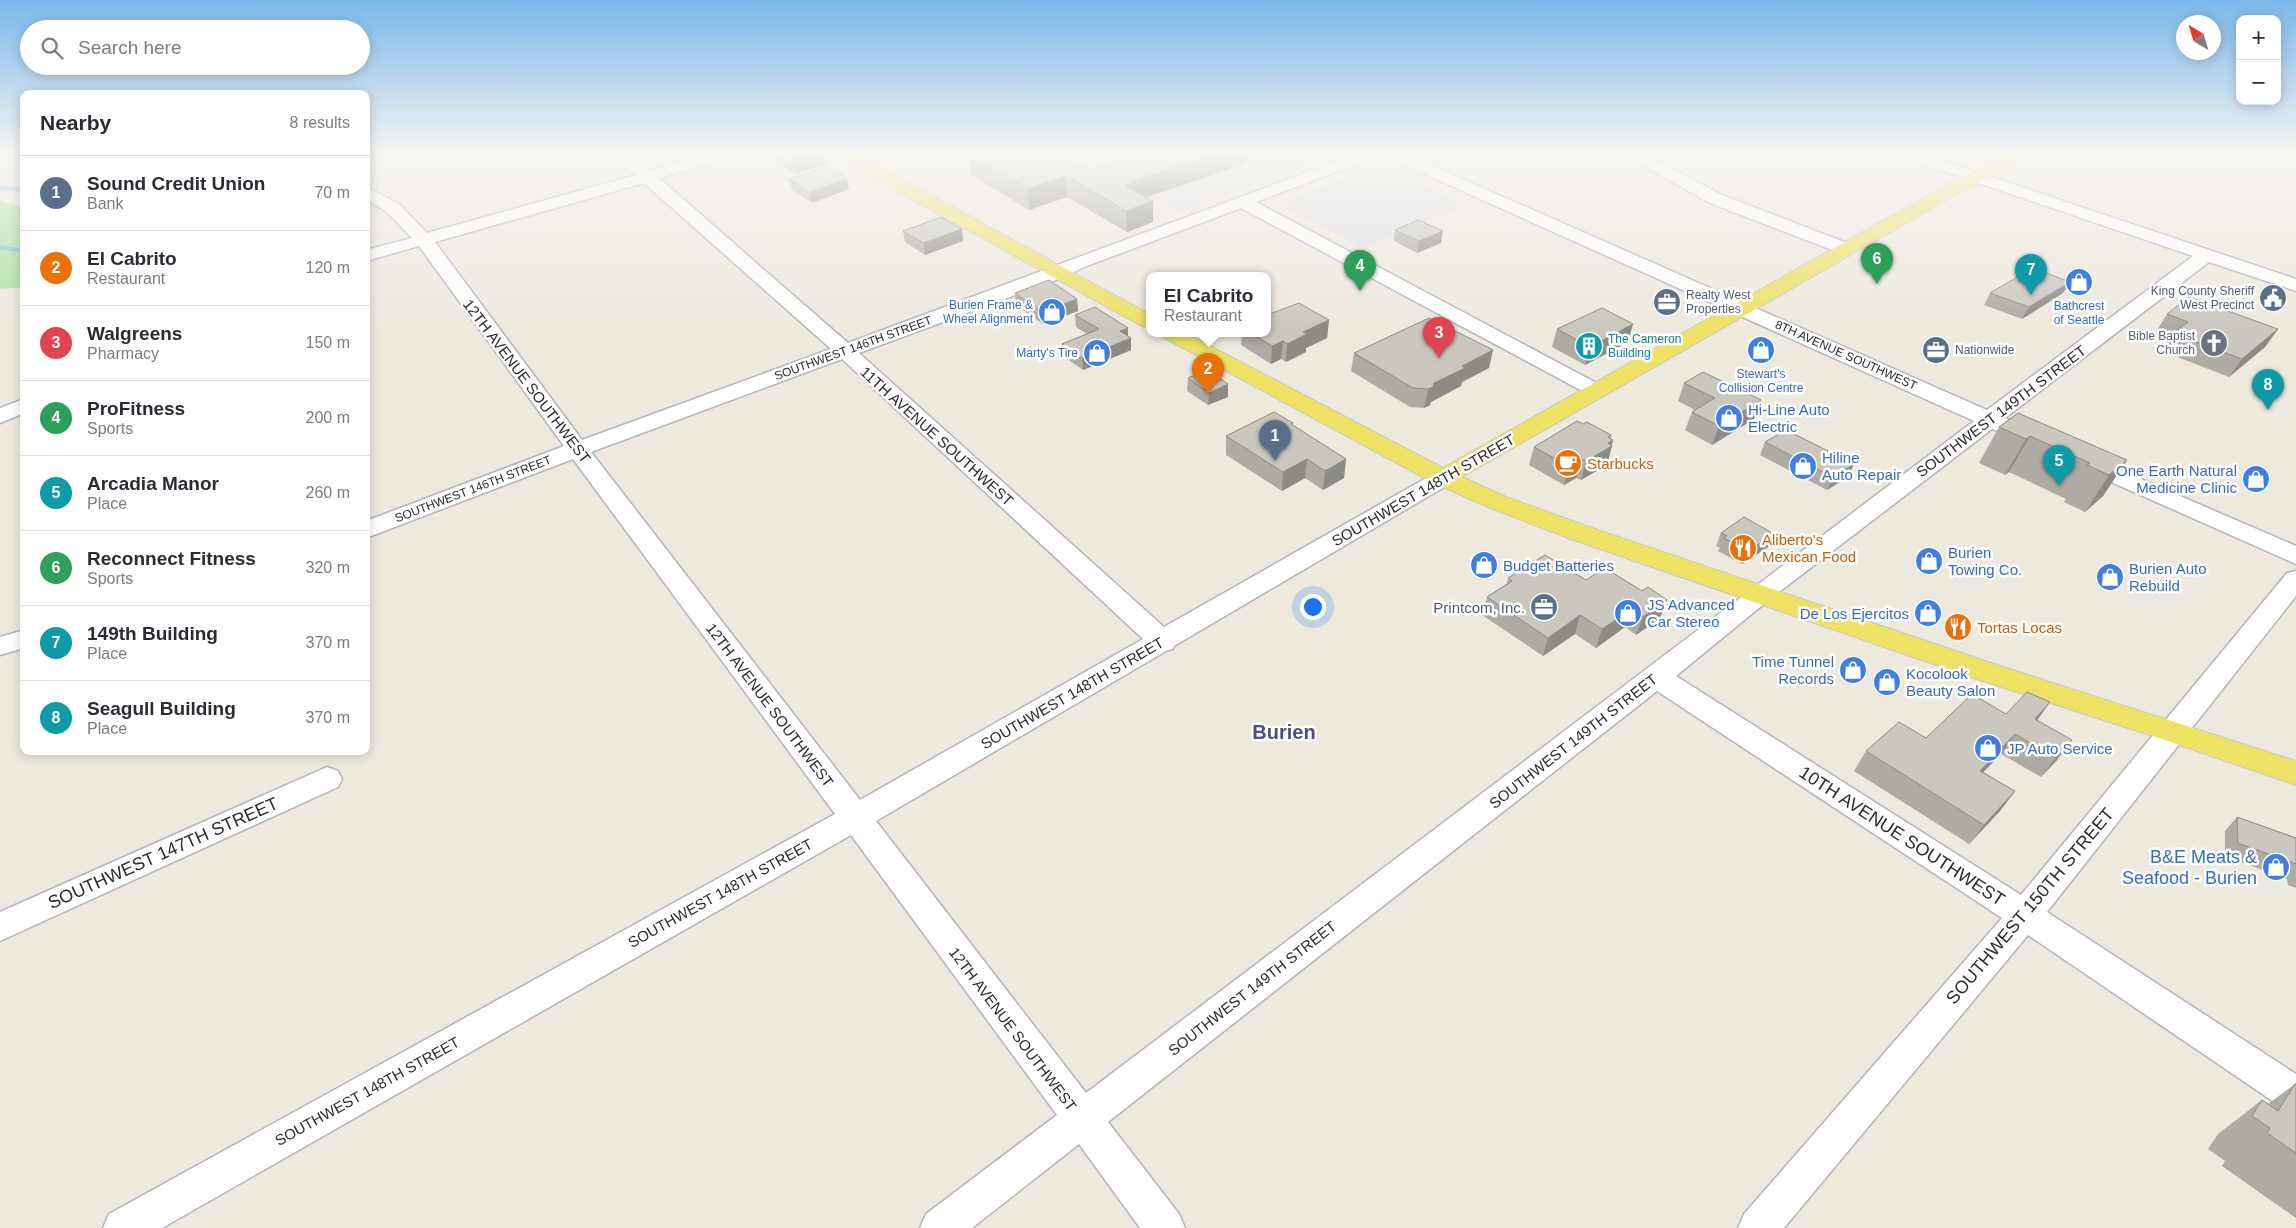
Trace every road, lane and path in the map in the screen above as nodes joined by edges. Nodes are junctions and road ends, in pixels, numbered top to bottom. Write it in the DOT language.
graph roads {
  1 [pos="397,212"];
  2 [pos="517,212"];
  3 [pos="687,212"];
  4 [pos="948,212"];
  5 [pos="1214,212"];
  6 [pos="1261,212"];
  7 [pos="1525,212"];
  8 [pos="1751,212"];
  9 [pos="1912,212"];
  10 [pos="2080,212"];
  11 [pos="423,239"];
  12 [pos="1846,249"];
  13 [pos="370,255"];
  14 [pos="2206,255"];
  15 [pos="1057,273"];
  16 [pos="2296,285"];
  17 [pos="1741,308"];
  18 [pos="1146,320"];
  19 [pos="1178,337"];
  20 [pos="845,351"];
  21 [pos="1595,390"];
  22 [pos="20,407"];
  23 [pos="0,416"];
  24 [pos="1990,420"];
  25 [pos="2026,436"];
  26 [pos="578,449"];
  27 [pos="2063,452"];
  28 [pos="1443,478"];
  29 [pos="370,528"];
  30 [pos="2296,556"];
  31 [pos="2296,579"];
  32 [pos="1761,593"];
  33 [pos="20,640"];
  34 [pos="1163,642"];
  35 [pos="0,646"];
  36 [pos="1656,677"];
  37 [pos="2173,731"];
  38 [pos="2296,773"];
  39 [pos="327,779"];
  40 [pos="855,818"];
  41 [pos="2025,915"];
  42 [pos="0,927"];
  43 [pos="2296,1095"];
  44 [pos="1082,1120"];
  45 [pos="123,1228"];
  46 [pos="940,1228"];
  47 [pos="1165,1228"];
  48 [pos="1758,1228"];
  1 -- 11 [label="street, 12TH AVENUE SOUTHWEST"];
  2 -- 11 [label="street"];
  3 -- 20 [label="street, 11TH AVENUE SOUTHWEST"];
  4 -- 15 [label="main road"];
  5 -- 15 [label="street, SOUTHWEST 146TH STREET"];
  6 -- 21 [label="street"];
  7 -- 17 [label="street, 8TH AVENUE SOUTHWEST"];
  8 -- 12 [label="street"];
  9 -- 12 [label="main road, SOUTHWEST 148TH STREET"];
  10 -- 14 [label="street"];
  11 -- 13 [label="street"];
  11 -- 26 [label="street, 12TH AVENUE SOUTHWEST"];
  12 -- 17 [label="main road, SOUTHWEST 148TH STREET"];
  14 -- 16 [label="street"];
  14 -- 24 [label="street, SOUTHWEST 149TH STREET"];
  15 -- 18 [label="main road"];
  15 -- 20 [label="street, SOUTHWEST 146TH STREET"];
  17 -- 21 [label="main road, SOUTHWEST 148TH STREET"];
  17 -- 24 [label="street, 8TH AVENUE SOUTHWEST"];
  19 -- 28 [label="main road"];
  20 -- 26 [label="street, SOUTHWEST 146TH STREET"];
  20 -- 34 [label="street, 11TH AVENUE SOUTHWEST"];
  21 -- 28 [label="main road, SOUTHWEST 148TH STREET"];
  22 -- 23 [label="street"];
  24 -- 25 [label="street, 8TH AVENUE SOUTHWEST"];
  24 -- 32 [label="street, SOUTHWEST 149TH STREET"];
  26 -- 29 [label="street, SOUTHWEST 146TH STREET"];
  26 -- 40 [label="street, 12TH AVENUE SOUTHWEST"];
  27 -- 30 [label="street"];
  28 -- 32 [label="main road"];
  28 -- 34 [label="street, SOUTHWEST 148TH STREET"];
  31 -- 37 [label="street, SOUTHWEST 150TH STREET"];
  32 -- 36 [label="street, SOUTHWEST 149TH STREET"];
  32 -- 37 [label="main road"];
  33 -- 35 [label="street"];
  34 -- 40 [label="street, SOUTHWEST 148TH STREET"];
  36 -- 41 [label="street, 10TH AVENUE SOUTHWEST"];
  36 -- 44 [label="street, SOUTHWEST 149TH STREET"];
  37 -- 38 [label="main road"];
  37 -- 41 [label="street, SOUTHWEST 150TH STREET"];
  39 -- 42 [label="street, SOUTHWEST 147TH STREET"];
  40 -- 44 [label="street, 12TH AVENUE SOUTHWEST"];
  40 -- 45 [label="street, SOUTHWEST 148TH STREET"];
  41 -- 43 [label="street, 10TH AVENUE SOUTHWEST"];
  41 -- 48 [label="street, SOUTHWEST 150TH STREET"];
  44 -- 46 [label="street, SOUTHWEST 149TH STREET"];
  44 -- 47 [label="street, 12TH AVENUE SOUTHWEST"];
}
